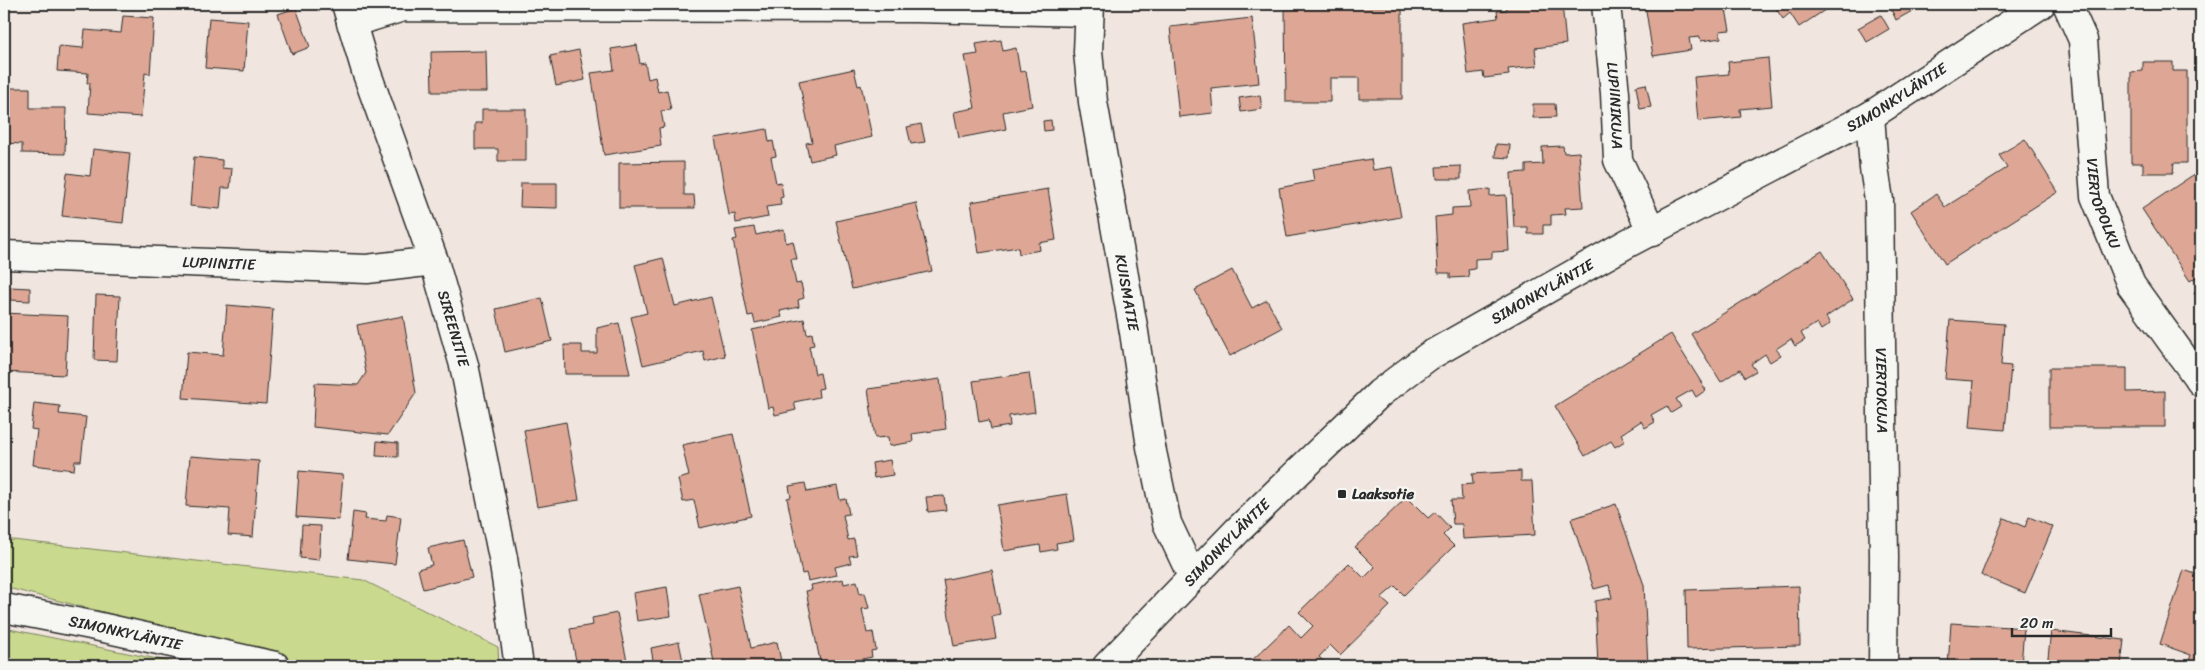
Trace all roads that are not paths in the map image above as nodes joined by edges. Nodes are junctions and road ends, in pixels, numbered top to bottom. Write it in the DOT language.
graph roads {
  1 [pos="1606,4"];
  2 [pos="2041,4"];
  3 [pos="2067,4"];
  4 [pos="1089,8"];
  5 [pos="348,13"];
  6 [pos="1870,116"];
  7 [pos="1652,232"];
  8 [pos="4,255"];
  9 [pos="434,261"];
  10 [pos="2201,382"];
  11 [pos="1192,576"];
  12 [pos="4,608"];
  13 [pos="1883,665"];
  14 [pos="276,666"];
  15 [pos="519,666"];
  16 [pos="1108,666"];
  1 -- 7 [label="street, LUPIINIKUJA"];
  2 -- 6 [label="street, SIMONKYLÄNTIE"];
  3 -- 10 [label="street, VIERTOPOLKU"];
  4 -- 5 [label="street"];
  4 -- 11 [label="street, KUISMATIE"];
  5 -- 9 [label="street, SIREENITIE"];
  6 -- 7 [label="street, SIMONKYLÄNTIE"];
  6 -- 13 [label="street, VIERTOKUJA"];
  7 -- 11 [label="street, SIMONKYLÄNTIE"];
  8 -- 9 [label="street, LUPIINITIE"];
  9 -- 15 [label="street, SIREENITIE"];
  11 -- 16 [label="street, SIMONKYLÄNTIE"];
  12 -- 14 [label="street, SIMONKYLÄNTIE"];
}
